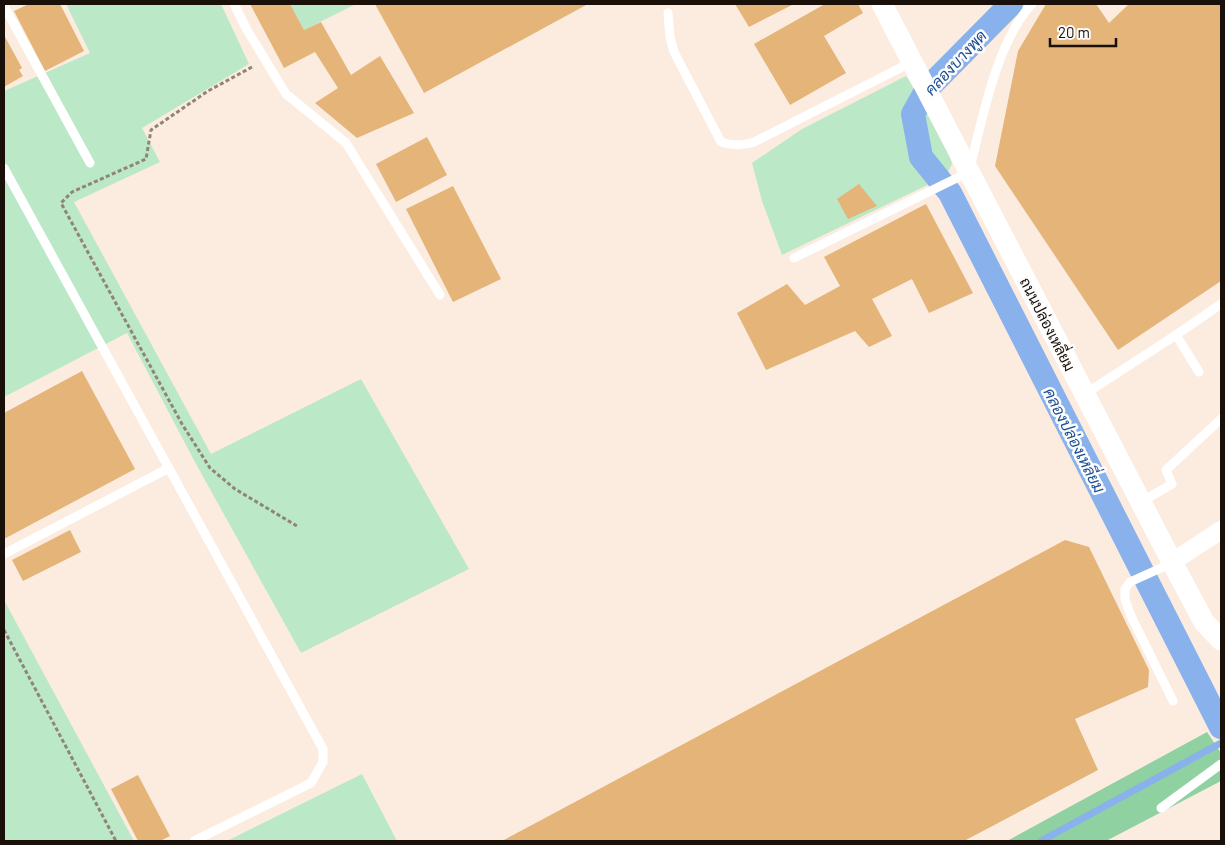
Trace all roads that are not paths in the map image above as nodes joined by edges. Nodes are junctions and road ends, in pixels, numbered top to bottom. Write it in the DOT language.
graph roads {
  1 [pos="234,4"];
  2 [pos="882,4"];
  3 [pos="1032,4"];
  4 [pos="4,6"];
  5 [pos="668,14"];
  6 [pos="915,68"];
  7 [pos="90,163"];
  8 [pos="4,168"];
  9 [pos="960,176"];
  10 [pos="794,258"];
  11 [pos="440,295"];
  12 [pos="1221,304"];
  13 [pos="1176,335"];
  14 [pos="1199,372"];
  15 [pos="1085,394"];
  16 [pos="1221,420"];
  17 [pos="169,468"];
  18 [pos="1140,502"];
  19 [pos="1221,530"];
  20 [pos="4,554"];
  21 [pos="1172,562"];
  22 [pos="1221,640"];
  23 [pos="1173,701"];
  24 [pos="1221,764"];
  25 [pos="1160,808"];
  26 [pos="194,841"];
  1 -- 11 [label="lane"];
  2 -- 6 [label="street, ถนนปล่องเหลี่ยม"];
  3 -- 9 [label="lane"];
  4 -- 7 [label="lane"];
  5 -- 6 [label="lane"];
  6 -- 9 [label="street, ถนนปล่องเหลี่ยม"];
  8 -- 17 [label="lane"];
  9 -- 10 [label="lane"];
  9 -- 15 [label="street, ถนนปล่องเหลี่ยม"];
  12 -- 13 [label="lane"];
  13 -- 14 [label="lane"];
  13 -- 15 [label="lane"];
  15 -- 18 [label="street, ถนนปล่องเหลี่ยม"];
  16 -- 18 [label="lane"];
  17 -- 20 [label="lane"];
  17 -- 26 [label="lane"];
  18 -- 21 [label="street, ถนนปล่องเหลี่ยม"];
  19 -- 21 [label="street"];
  21 -- 22 [label="street, ถนนปล่องเหลี่ยม"];
  21 -- 23 [label="lane"];
  24 -- 25 [label="lane"];
}
